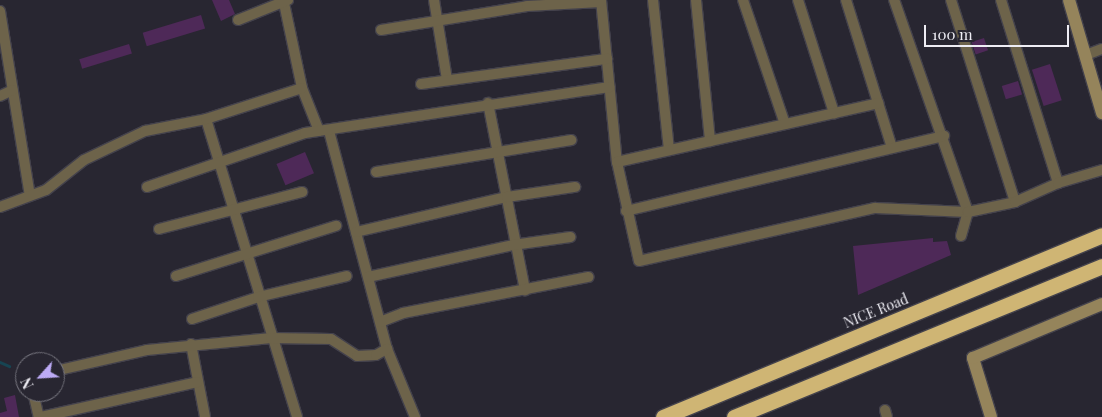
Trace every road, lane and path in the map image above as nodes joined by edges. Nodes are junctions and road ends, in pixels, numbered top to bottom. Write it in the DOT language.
graph roads {
  1 [pos="258,0"];
  2 [pos="434,0"];
  3 [pos="653,0"];
  4 [pos="696,0"];
  5 [pos="743,0"];
  6 [pos="798,0"];
  7 [pos="846,0"];
  8 [pos="894,0"];
  9 [pos="950,0"];
  10 [pos="1001,0"];
  11 [pos="1069,0"];
  12 [pos="286,1"];
  13 [pos="601,1"];
  14 [pos="0,11"];
  15 [pos="262,11"];
  16 [pos="238,20"];
  17 [pos="438,20"];
  18 [pos="381,30"];
  19 [pos="3,48"];
  20 [pos="1102,50"];
  21 [pos="1086,55"];
  22 [pos="607,59"];
  23 [pos="447,79"];
  24 [pos="420,84"];
  25 [pos="610,87"];
  26 [pos="302,88"];
  27 [pos="13,90"];
  28 [pos="0,96"];
  29 [pos="488,103"];
  30 [pos="878,103"];
  31 [pos="834,113"];
  32 [pos="1102,113"];
  33 [pos="206,119"];
  34 [pos="785,124"];
  35 [pos="324,131"];
  36 [pos="944,136"];
  37 [pos="571,140"];
  38 [pos="710,141"];
  39 [pos="892,148"];
  40 [pos="669,150"];
  41 [pos="498,152"];
  42 [pos="617,162"];
  43 [pos="218,163"];
  44 [pos="1102,170"];
  45 [pos="376,172"];
  46 [pos="1058,183"];
  47 [pos="147,187"];
  48 [pos="575,187"];
  49 [pos="302,192"];
  50 [pos="30,196"];
  51 [pos="506,197"];
  52 [pos="1015,202"];
  53 [pos="0,207"];
  54 [pos="232,211"];
  55 [pos="626,211"];
  56 [pos="968,212"];
  57 [pos="336,226"];
  58 [pos="159,229"];
  59 [pos="356,232"];
  60 [pos="961,236"];
  61 [pos="1102,236"];
  62 [pos="570,237"];
  63 [pos="514,245"];
  64 [pos="245,254"];
  65 [pos="1102,266"];
  66 [pos="176,276"];
  67 [pos="348,276"];
  68 [pos="368,277"];
  69 [pos="588,277"];
  70 [pos="525,290"];
  71 [pos="258,297"];
  72 [pos="1102,304"];
  73 [pos="192,319"];
  74 [pos="380,322"];
  75 [pos="271,338"];
  76 [pos="191,344"];
  77 [pos="387,349"];
  78 [pos="65,369"];
  79 [pos="197,382"];
  80 [pos="36,402"];
  81 [pos="40,417"];
  82 [pos="205,417"];
  83 [pos="297,417"];
  84 [pos="415,417"];
  85 [pos="663,417"];
  86 [pos="734,417"];
  87 [pos="990,417"];
  1 -- 15 [label="street"];
  2 -- 17 [label="street"];
  3 -- 40 [label="street"];
  4 -- 38 [label="street"];
  5 -- 34 [label="street"];
  6 -- 31 [label="street"];
  7 -- 30 [label="street"];
  8 -- 36 [label="street"];
  9 -- 52 [label="street"];
  10 -- 46 [label="street"];
  11 -- 21 [label="street"];
  12 -- 15 [label="street"];
  12 -- 26 [label="street"];
  13 -- 17 [label="street"];
  13 -- 22 [label="street"];
  14 -- 19 [label="street"];
  15 -- 16 [label="street"];
  17 -- 18 [label="street"];
  17 -- 23 [label="street"];
  19 -- 27 [label="street"];
  20 -- 21 [label="street"];
  21 -- 32 [label="street"];
  22 -- 23 [label="street"];
  22 -- 25 [label="street"];
  23 -- 24 [label="street"];
  25 -- 29 [label="street"];
  25 -- 42 [label="street"];
  26 -- 33 [label="street"];
  26 -- 35 [label="street"];
  27 -- 28 [label="street"];
  27 -- 50 [label="street"];
  29 -- 35 [label="street"];
  29 -- 41 [label="street"];
  30 -- 31 [label="street"];
  30 -- 39 [label="street"];
  31 -- 34 [label="street"];
  33 -- 43 [label="street"];
  33 -- 50 [label="street"];
  34 -- 38 [label="street"];
  35 -- 43 [label="street"];
  35 -- 59 [label="street"];
  36 -- 39 [label="street"];
  36 -- 56 [label="street"];
  37 -- 41 [label="street"];
  38 -- 40 [label="street"];
  39 -- 55 [label="street"];
  40 -- 42 [label="street"];
  41 -- 45 [label="street"];
  41 -- 51 [label="street"];
  42 -- 55 [label="street"];
  43 -- 47 [label="street"];
  43 -- 54 [label="street"];
  44 -- 46 [label="street"];
  46 -- 52 [label="street"];
  48 -- 51 [label="street"];
  49 -- 54 [label="street"];
  50 -- 53 [label="street"];
  51 -- 59 [label="street"];
  51 -- 63 [label="street"];
  52 -- 56 [label="street"];
  54 -- 58 [label="street"];
  54 -- 64 [label="street"];
  55 -- 56 [label="street"];
  56 -- 60 [label="street"];
  57 -- 64 [label="street"];
  59 -- 68 [label="street"];
  61 -- 85 [label="highway, NICE Road"];
  62 -- 63 [label="street"];
  63 -- 68 [label="street"];
  63 -- 70 [label="street"];
  64 -- 66 [label="street"];
  64 -- 71 [label="street"];
  65 -- 86 [label="highway"];
  67 -- 71 [label="street"];
  68 -- 74 [label="street"];
  69 -- 70 [label="street"];
  70 -- 74 [label="street"];
  71 -- 73 [label="street"];
  71 -- 75 [label="street"];
  72 -- 87 [label="street"];
  74 -- 77 [label="street"];
  75 -- 76 [label="street"];
  75 -- 77 [label="street"];
  75 -- 83 [label="street"];
  76 -- 78 [label="street"];
  76 -- 79 [label="street"];
  77 -- 84 [label="street"];
  79 -- 81 [label="street"];
  79 -- 82 [label="street"];
  80 -- 81 [label="street"];
}
